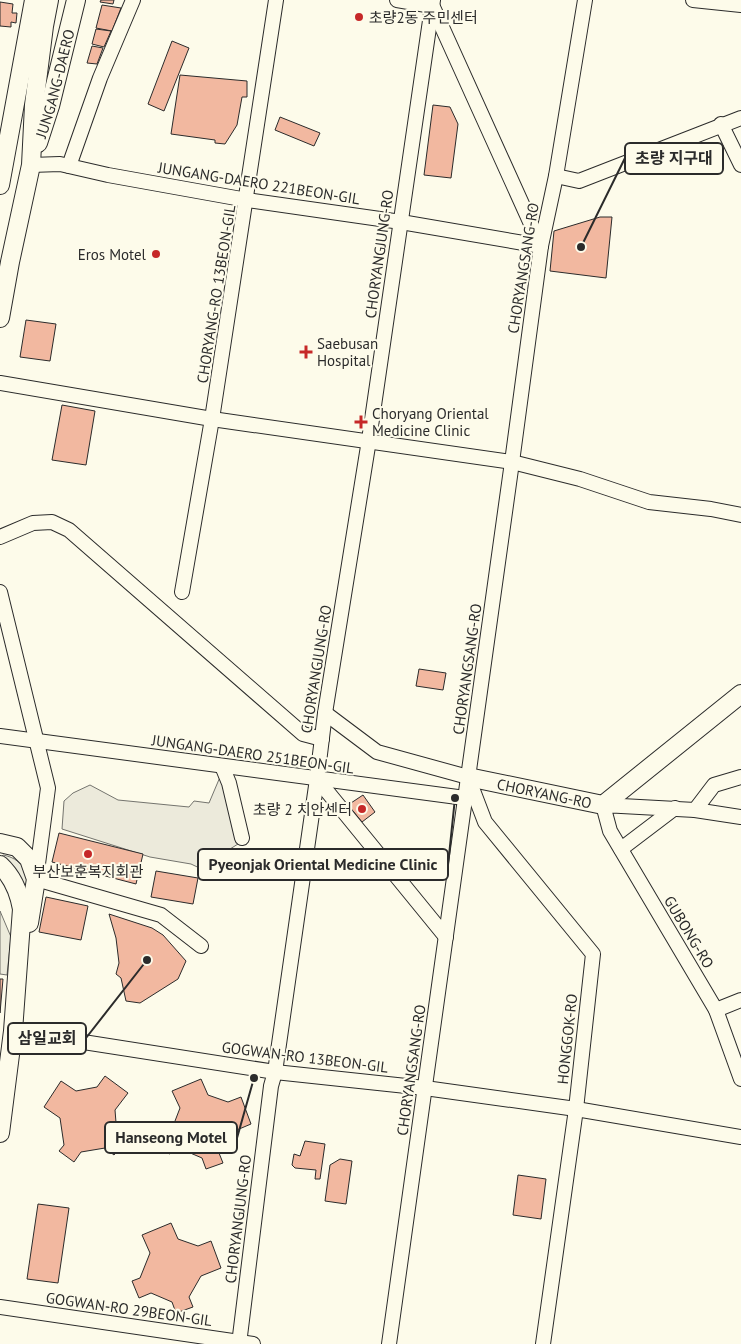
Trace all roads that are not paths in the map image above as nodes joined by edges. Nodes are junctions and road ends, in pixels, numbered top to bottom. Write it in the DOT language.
graph roads {
  1 [pos="34,0"];
  2 [pos="50,0"];
  3 [pos="76,0"];
  4 [pos="133,0"];
  5 [pos="276,0"];
  6 [pos="398,0"];
  7 [pos="585,0"];
  8 [pos="694,0"];
  9 [pos="431,2"];
  10 [pos="741,5"];
  11 [pos="741,118"];
  12 [pos="721,124"];
  13 [pos="741,164"];
  14 [pos="31,165"];
  15 [pos="69,166"];
  16 [pos="556,176"];
  17 [pos="0,185"];
  18 [pos="247,200"];
  19 [pos="401,222"];
  20 [pos="541,246"];
  21 [pos="0,318"];
  22 [pos="0,383"];
  23 [pos="212,418"];
  24 [pos="369,440"];
  25 [pos="512,462"];
  26 [pos="741,515"];
  27 [pos="0,537"];
  28 [pos="0,592"];
  29 [pos="182,592"];
  30 [pos="741,694"];
  31 [pos="324,713"];
  32 [pos="0,736"];
  33 [pos="322,739"];
  34 [pos="36,742"];
  35 [pos="222,766"];
  36 [pos="468,777"];
  37 [pos="741,777"];
  38 [pos="317,779"];
  39 [pos="465,798"];
  40 [pos="603,805"];
  41 [pos="675,808"];
  42 [pos="695,810"];
  43 [pos="741,817"];
  44 [pos="242,838"];
  45 [pos="0,843"];
  46 [pos="621,849"];
  47 [pos="0,865"];
  48 [pos="36,880"];
  49 [pos="446,937"];
  50 [pos="202,946"];
  51 [pos="19,965"];
  52 [pos="741,1000"];
  53 [pos="716,1010"];
  54 [pos="13,1031"];
  55 [pos="275,1072"];
  56 [pos="741,1079"];
  57 [pos="425,1088"];
  58 [pos="576,1110"];
  59 [pos="0,1133"];
  60 [pos="741,1137"];
  61 [pos="0,1306"];
  62 [pos="243,1343"];
  63 [pos="389,1344"];
  64 [pos="543,1344"];
  1 -- 17 [label="main road, JUNGANG-DAERO"];
  2 -- 14 [label="main road, JUNGANG-DAERO"];
  3 -- 14 [label="main road, JUNGANG-DAERO"];
  4 -- 15 [label="street"];
  5 -- 18 [label="street, CHORYANG-RO 13BEON-GIL"];
  6 -- 9 [label="street"];
  7 -- 16 [label="street, CHORYANGSANG-RO"];
  8 -- 10 [label="street"];
  9 -- 19 [label="street, CHORYANGJUNG-RO"];
  9 -- 20 [label="street"];
  11 -- 12 [label="street"];
  12 -- 13 [label="street"];
  12 -- 16 [label="street"];
  14 -- 15 [label="street, JUNGANG-DAERO 221BEON-GIL"];
  14 -- 21 [label="main road, JUNGANG-DAERO"];
  15 -- 18 [label="street, JUNGANG-DAERO 221BEON-GIL"];
  16 -- 20 [label="street, CHORYANGSANG-RO"];
  18 -- 19 [label="street, JUNGANG-DAERO 221BEON-GIL"];
  18 -- 23 [label="street, CHORYANG-RO 13BEON-GIL"];
  19 -- 20 [label="street, JUNGANG-DAERO 221BEON-GIL"];
  19 -- 24 [label="street, CHORYANGJUNG-RO"];
  20 -- 25 [label="street, CHORYANGSANG-RO"];
  22 -- 23 [label="street"];
  23 -- 24 [label="street"];
  23 -- 29 [label="street, CHORYANG-RO 13BEON-GIL"];
  24 -- 25 [label="street"];
  24 -- 31 [label="street, CHORYANGJUNG-RO"];
  25 -- 26 [label="street"];
  25 -- 36 [label="street, CHORYANGSANG-RO"];
  27 -- 33 [label="street"];
  28 -- 34 [label="street"];
  30 -- 40 [label="main road, CHORYANG-RO"];
  31 -- 33 [label="street, CHORYANGJUNG-RO"];
  31 -- 36 [label="street, CHORYANG-RO"];
  32 -- 34 [label="street, JUNGANG-DAERO 251BEON-GIL"];
  33 -- 38 [label="street, CHORYANGJUNG-RO"];
  34 -- 35 [label="street, JUNGANG-DAERO 251BEON-GIL"];
  34 -- 48 [label="street"];
  35 -- 38 [label="street, JUNGANG-DAERO 251BEON-GIL"];
  35 -- 44 [label="street"];
  36 -- 39 [label="street, CHORYANGSANG-RO"];
  36 -- 40 [label="main road, CHORYANG-RO"];
  36 -- 58 [label="street, HONGGOK-RO"];
  37 -- 42 [label="street"];
  38 -- 39 [label="street, JUNGANG-DAERO 251BEON-GIL"];
  38 -- 49 [label="street"];
  38 -- 55 [label="street, CHORYANGJUNG-RO"];
  39 -- 49 [label="street, CHORYANGSANG-RO"];
  40 -- 41 [label="street"];
  40 -- 46 [label="street, GUBONG-RO"];
  41 -- 42 [label="street"];
  41 -- 46 [label="street"];
  42 -- 43 [label="street"];
  45 -- 48 [label="main road"];
  46 -- 53 [label="street, GUBONG-RO"];
  47 -- 51 [label="main road"];
  48 -- 50 [label="street"];
  48 -- 51 [label="main road"];
  49 -- 57 [label="street, CHORYANGSANG-RO"];
  51 -- 54 [label="main road"];
  52 -- 53 [label="street"];
  53 -- 56 [label="street, GUBONG-RO"];
  54 -- 55 [label="street, GOGWAN-RO 13BEON-GIL"];
  54 -- 59 [label="main road"];
  55 -- 57 [label="street, GOGWAN-RO 13BEON-GIL"];
  55 -- 62 [label="street, CHORYANGJUNG-RO"];
  57 -- 58 [label="street, GOGWAN-RO 13BEON-GIL"];
  57 -- 63 [label="street, CHORYANGSANG-RO"];
  58 -- 60 [label="street, GOGWAN-RO 13BEON-GIL"];
  58 -- 64 [label="street, HONGGOK-RO"];
  61 -- 62 [label="street, GOGWAN-RO 29BEON-GIL"];
}
